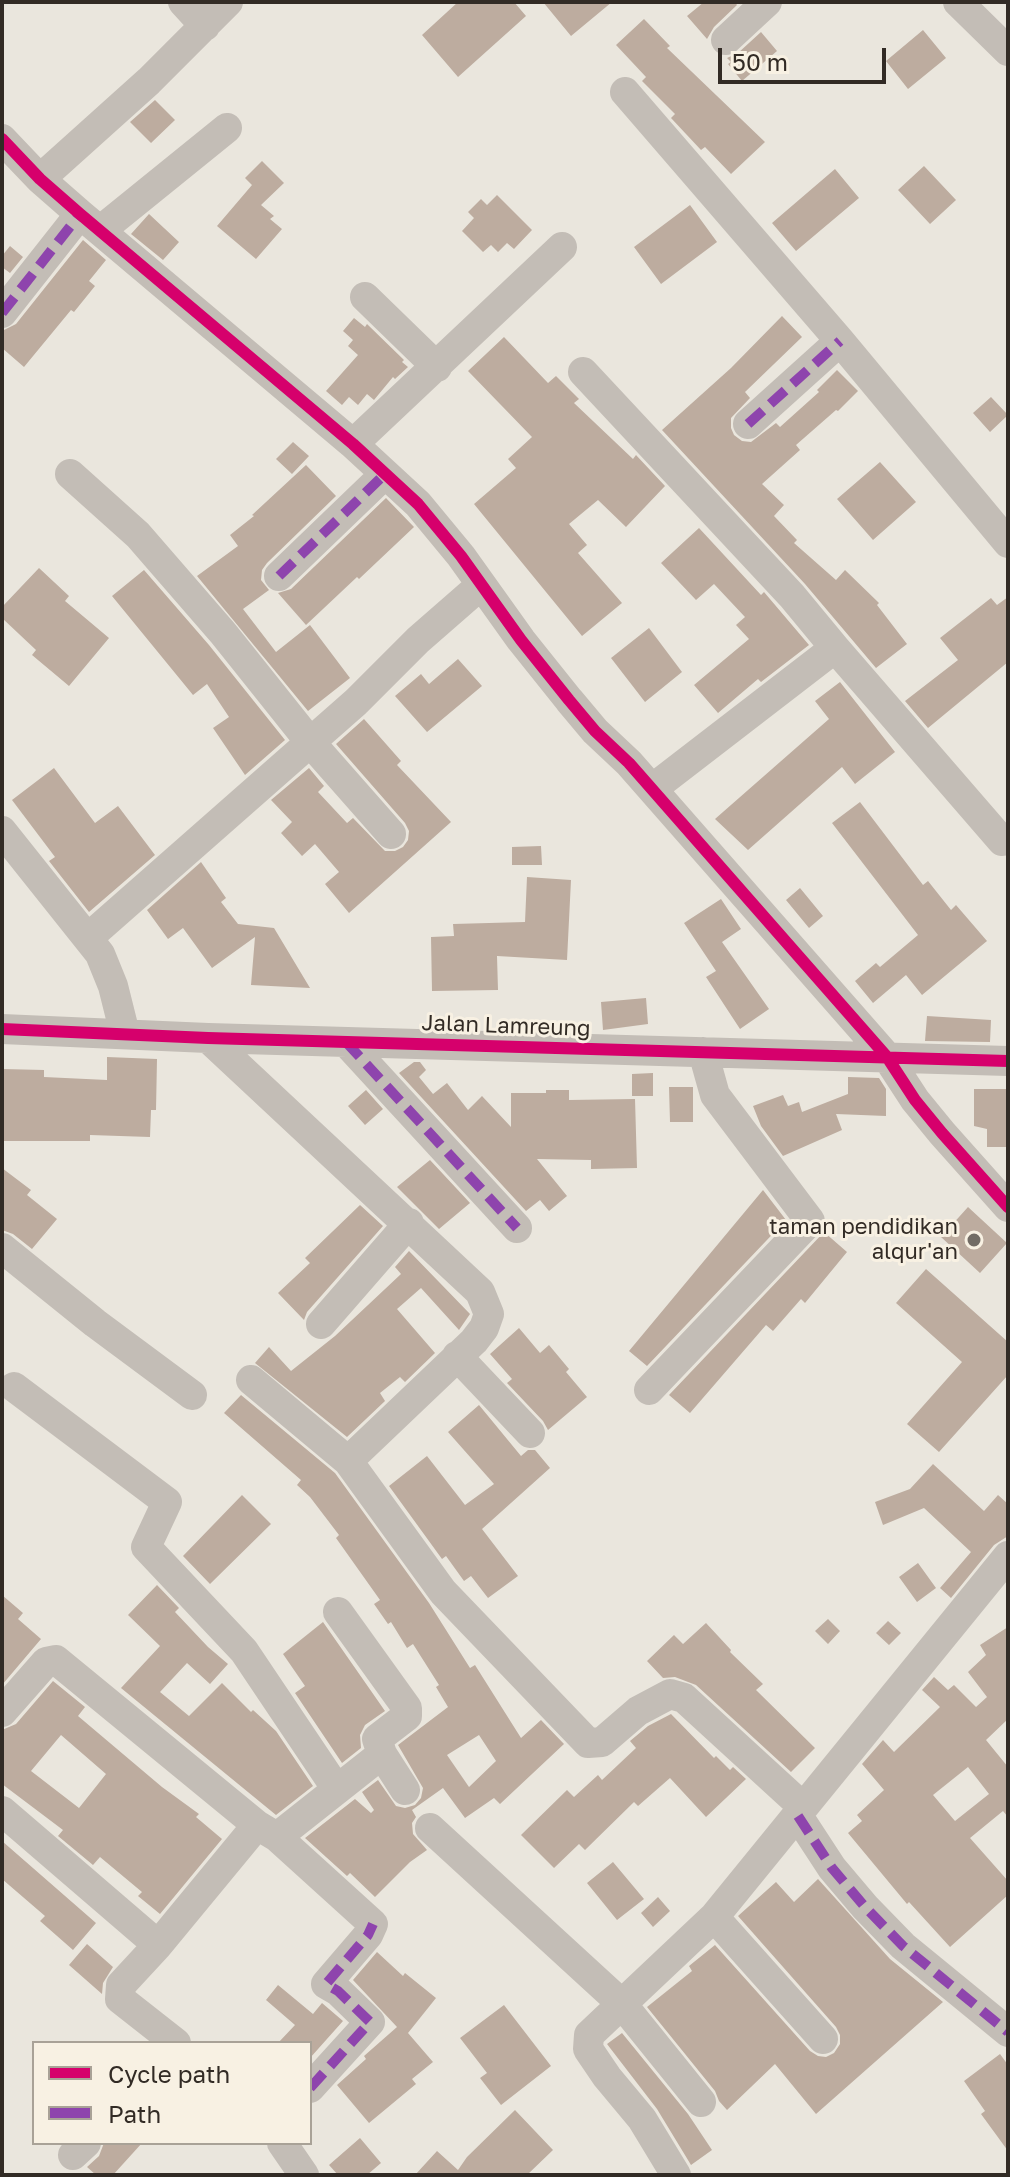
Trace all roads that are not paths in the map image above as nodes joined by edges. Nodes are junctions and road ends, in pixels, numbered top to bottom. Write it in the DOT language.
graph roads {
  1 [pos="183,2"];
  2 [pos="228,2"];
  3 [pos="767,2"];
  4 [pos="958,2"];
  5 [pos="205,26"];
  6 [pos="726,40"];
  7 [pos="1008,51"];
  8 [pos="625,92"];
  9 [pos="227,128"];
  10 [pos="2,139"];
  11 [pos="40,179"];
  12 [pos="90,222"];
  13 [pos="562,247"];
  14 [pos="365,297"];
  15 [pos="2,313"];
  16 [pos="840,341"];
  17 [pos="437,367"];
  18 [pos="583,372"];
  19 [pos="748,424"];
  20 [pos="353,444"];
  21 [pos="70,474"];
  22 [pos="385,474"];
  23 [pos="1008,543"];
  24 [pos="279,576"];
  25 [pos="481,585"];
  26 [pos="835,648"];
  27 [pos="310,742"];
  28 [pos="652,789"];
  29 [pos="2,831"];
  30 [pos="391,834"];
  31 [pos="1002,841"];
  32 [pos="89,937"];
  33 [pos="2,1029"];
  34 [pos="125,1034"];
  35 [pos="208,1038"];
  36 [pos="346,1042"];
  37 [pos="703,1052"];
  38 [pos="887,1057"];
  39 [pos="1008,1061"];
  40 [pos="1008,1207"];
  41 [pos="409,1223"];
  42 [pos="517,1228"];
  43 [pos="2,1248"];
  44 [pos="321,1324"];
  45 [pos="457,1356"];
  46 [pos="251,1380"];
  47 [pos="14,1387"];
  48 [pos="649,1390"];
  49 [pos="192,1395"];
  50 [pos="530,1433"];
  51 [pos="348,1461"];
  52 [pos="1008,1556"];
  53 [pos="338,1612"];
  54 [pos="2,1712"];
  55 [pos="382,1754"];
  56 [pos="336,1788"];
  57 [pos="405,1790"];
  58 [pos="2,1811"];
  59 [pos="801,1812"];
  60 [pos="430,1828"];
  61 [pos="267,1831"];
  62 [pos="714,1917"];
  63 [pos="158,1945"];
  64 [pos="622,2004"];
  65 [pos="1008,2032"];
  66 [pos="823,2039"];
  67 [pos="173,2041"];
  68 [pos="312,2086"];
  69 [pos="701,2102"];
  70 [pos="283,2145"];
  71 [pos="304,2175"];
  72 [pos="676,2175"];
  1 -- 5 [label="street"];
  2 -- 5 [label="street"];
  3 -- 6 [label="street"];
  4 -- 7 [label="street"];
  5 -- 11 [label="street"];
  8 -- 16 [label="street"];
  9 -- 12 [label="street"];
  10 -- 11 [label="street"];
  11 -- 12 [label="street"];
  12 -- 15 [label="street"];
  12 -- 20 [label="street"];
  13 -- 17 [label="street"];
  14 -- 17 [label="street"];
  16 -- 19 [label="street"];
  16 -- 23 [label="street"];
  17 -- 20 [label="street"];
  18 -- 26 [label="street"];
  20 -- 22 [label="street"];
  21 -- 27 [label="street"];
  22 -- 24 [label="street"];
  22 -- 25 [label="street"];
  25 -- 27 [label="street"];
  25 -- 28 [label="street"];
  26 -- 28 [label="street"];
  26 -- 31 [label="street"];
  27 -- 30 [label="street"];
  27 -- 32 [label="street"];
  28 -- 38 [label="street"];
  29 -- 32 [label="street"];
  32 -- 34 [label="street"];
  33 -- 34 [label="street, Jalan Lamreung"];
  34 -- 35 [label="street, Jalan Lamreung"];
  35 -- 36 [label="street, Jalan Lamreung"];
  35 -- 41 [label="street"];
  36 -- 37 [label="street, Jalan Lamreung"];
  36 -- 42 [label="street"];
  37 -- 38 [label="street, Jalan Lamreung"];
  37 -- 48 [label="street"];
  38 -- 39 [label="street, Jalan Lamreung"];
  38 -- 40 [label="street"];
  41 -- 44 [label="street"];
  41 -- 45 [label="street"];
  43 -- 49 [label="street"];
  45 -- 50 [label="street"];
  45 -- 51 [label="street"];
  46 -- 51 [label="street"];
  47 -- 56 [label="street"];
  51 -- 59 [label="street"];
  52 -- 59 [label="street"];
  53 -- 55 [label="street"];
  54 -- 61 [label="street"];
  55 -- 56 [label="street"];
  55 -- 57 [label="street"];
  56 -- 61 [label="street"];
  58 -- 63 [label="street"];
  59 -- 62 [label="street"];
  59 -- 65 [label="street"];
  60 -- 64 [label="street"];
  61 -- 63 [label="street"];
  61 -- 68 [label="street"];
  62 -- 64 [label="street"];
  62 -- 66 [label="street"];
  63 -- 67 [label="street"];
  64 -- 69 [label="street"];
  64 -- 72 [label="street"];
  70 -- 71 [label="street"];
}
